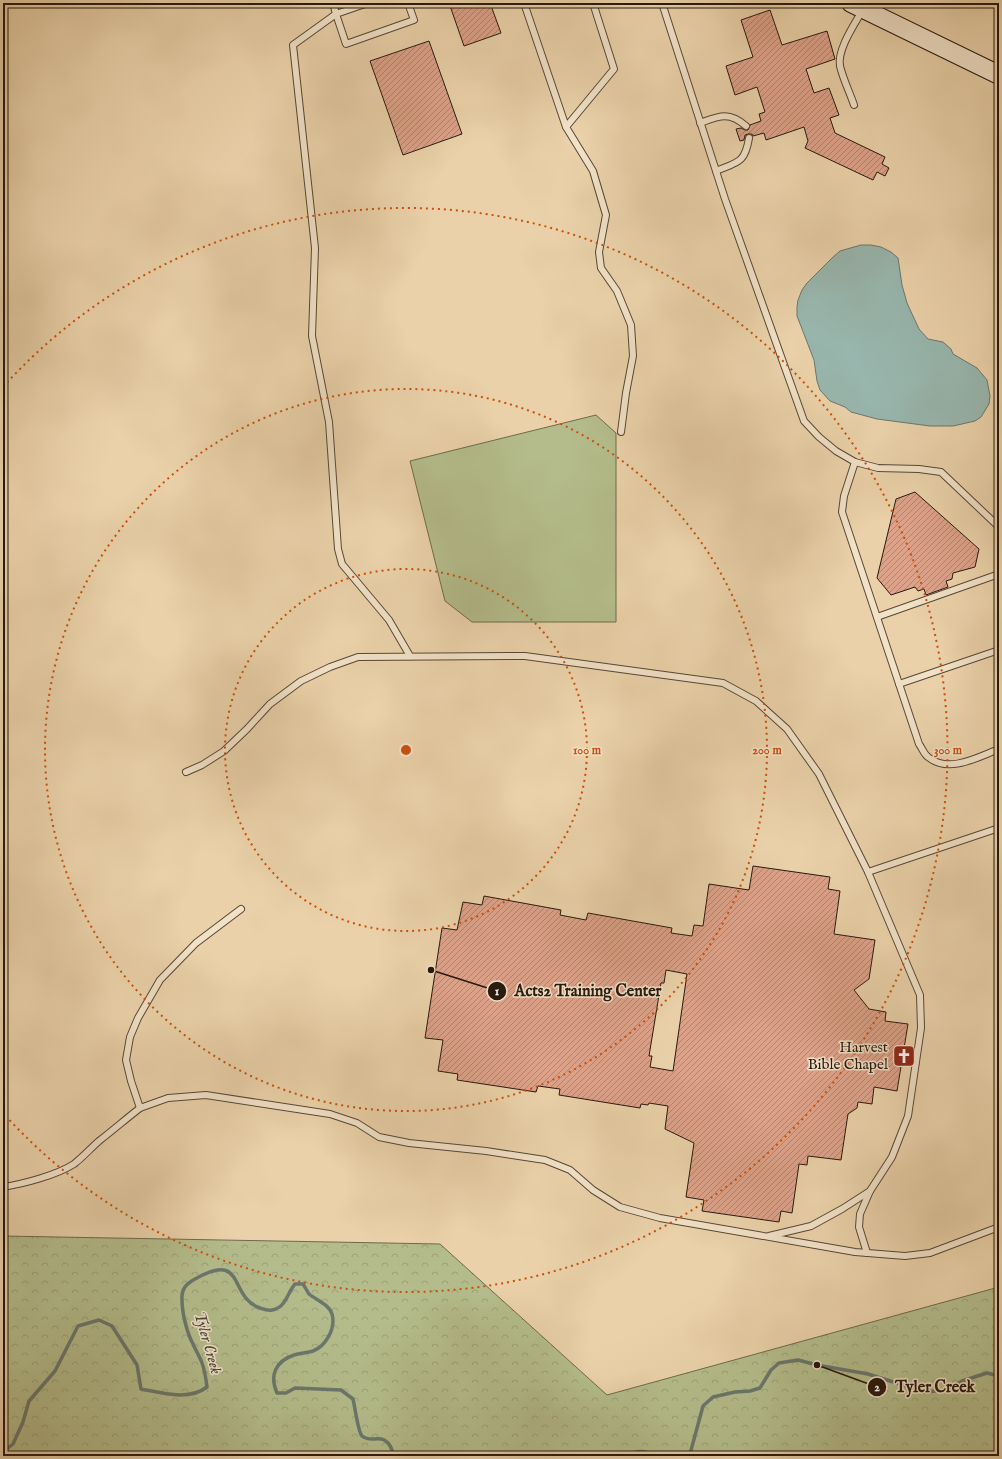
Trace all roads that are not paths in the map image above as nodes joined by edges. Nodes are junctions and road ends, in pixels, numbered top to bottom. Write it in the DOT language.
graph roads {
  1 [pos="333,3"];
  2 [pos="368,3"];
  3 [pos="408,3"];
  4 [pos="524,3"];
  5 [pos="593,3"];
  6 [pos="662,3"];
  7 [pos="856,6"];
  8 [pos="336,14"];
  9 [pos="999,75"];
  10 [pos="854,105"];
  11 [pos="700,123"];
  12 [pos="746,126"];
  13 [pos="566,128"];
  14 [pos="749,138"];
  15 [pos="716,171"];
  16 [pos="621,432"];
  17 [pos="855,462"];
  18 [pos="999,527"];
  19 [pos="999,574"];
  20 [pos="877,617"];
  21 [pos="999,650"];
  22 [pos="410,656"];
  23 [pos="899,684"];
  24 [pos="999,749"];
  25 [pos="186,772"];
  26 [pos="999,828"];
  27 [pos="868,872"];
  28 [pos="241,909"];
  29 [pos="140,1108"];
  30 [pos="3,1187"];
  31 [pos="870,1191"];
  32 [pos="999,1227"];
  33 [pos="765,1237"];
  34 [pos="867,1252"];
  1 -- 8 [label="lane"];
  2 -- 8 [label="lane"];
  3 -- 8 [label="lane"];
  4 -- 13 [label="lane"];
  5 -- 13 [label="lane"];
  6 -- 11 [label="lane"];
  7 -- 9 [label="main road"];
  7 -- 10 [label="lane"];
  8 -- 22 [label="lane"];
  11 -- 12 [label="lane"];
  11 -- 15 [label="lane"];
  13 -- 16 [label="lane"];
  14 -- 15 [label="lane"];
  15 -- 17 [label="lane"];
  17 -- 18 [label="lane"];
  17 -- 20 [label="lane"];
  19 -- 20 [label="lane"];
  20 -- 23 [label="lane"];
  21 -- 23 [label="lane"];
  22 -- 25 [label="lane"];
  22 -- 27 [label="lane"];
  23 -- 24 [label="lane"];
  26 -- 27 [label="lane"];
  27 -- 31 [label="lane"];
  28 -- 29 [label="lane"];
  29 -- 30 [label="lane"];
  29 -- 33 [label="lane"];
  31 -- 33 [label="lane"];
  31 -- 34 [label="lane"];
  32 -- 34 [label="lane"];
  33 -- 34 [label="lane"];
}
